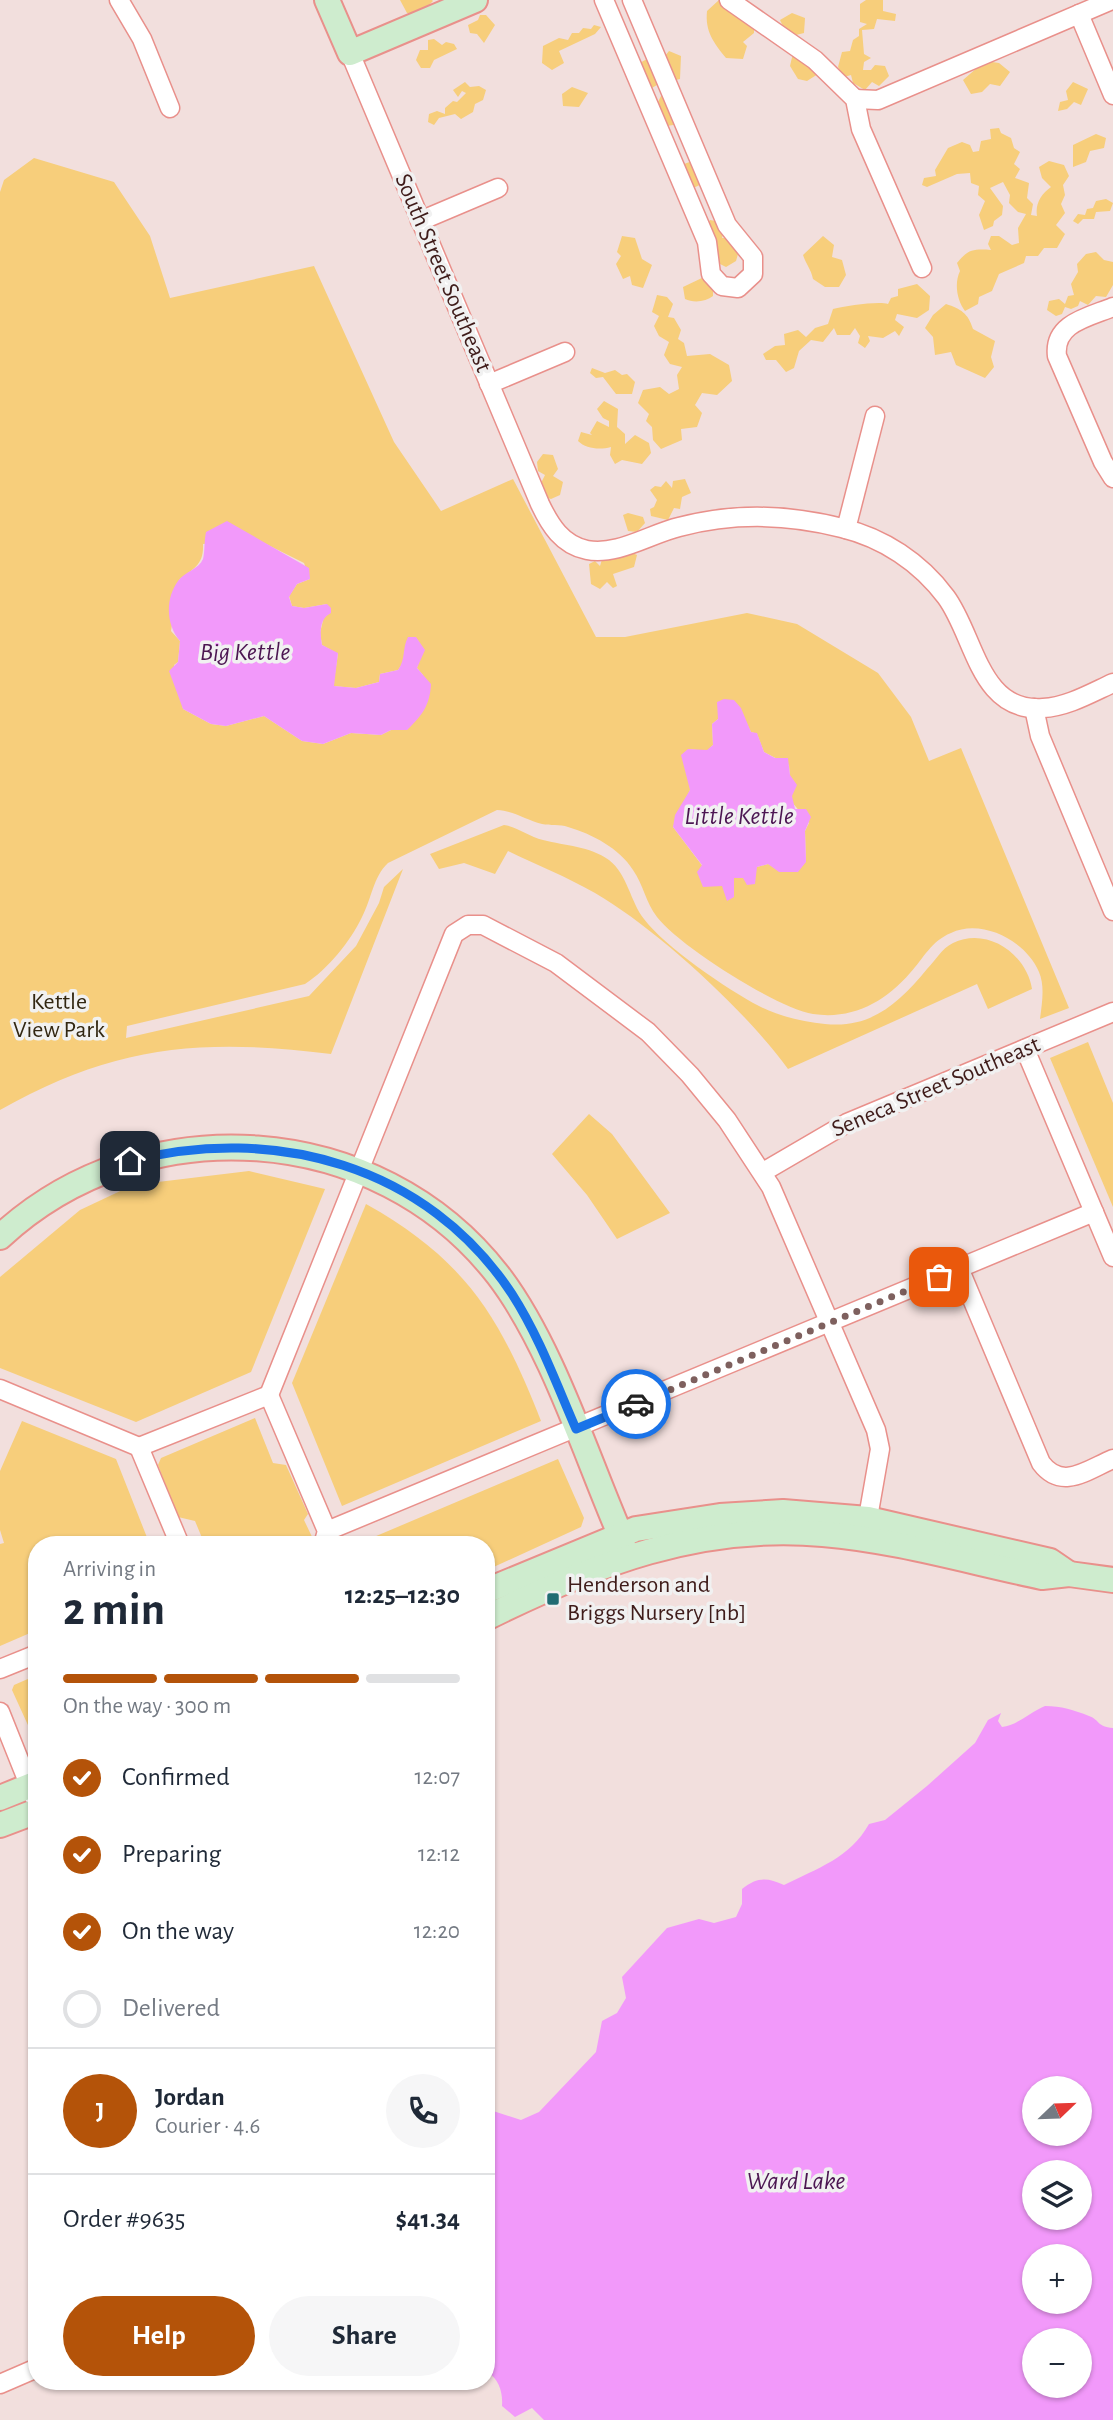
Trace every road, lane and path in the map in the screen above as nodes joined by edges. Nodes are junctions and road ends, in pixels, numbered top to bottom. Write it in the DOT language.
graph roads {
  1 [pos="119,0"];
  2 [pos="327,0"];
  3 [pos="475,0"];
  4 [pos="604,0"];
  5 [pos="632,0"];
  6 [pos="729,0"];
  7 [pos="1112,0"];
  8 [pos="1079,14"];
  9 [pos="350,53"];
  10 [pos="1113,95"];
  11 [pos="855,99"];
  12 [pos="170,108"];
  13 [pos="498,188"];
  14 [pos="420,221"];
  15 [pos="922,268"];
  16 [pos="1113,307"];
  17 [pos="565,352"];
  18 [pos="489,384"];
  19 [pos="875,416"];
  20 [pos="1113,478"];
  21 [pos="846,529"];
  22 [pos="1113,684"];
  23 [pos="1034,708"];
  24 [pos="1113,911"];
  25 [pos="1113,1012"];
  26 [pos="1025,1049"];
  27 [pos="763,1171"];
  28 [pos="360,1172"];
  29 [pos="1094,1212"];
  30 [pos="0,1237"];
  31 [pos="1113,1257"];
  32 [pos="960,1269"];
  33 [pos="830,1322"];
  34 [pos="0,1389"];
  35 [pos="269,1395"];
  36 [pos="576,1429"];
  37 [pos="139,1447"];
  38 [pos="1113,1459"];
  39 [pos="866,1529"];
  40 [pos="176,1536"];
  41 [pos="324,1536"];
  42 [pos="330,1536"];
  43 [pos="623,1545"];
  44 [pos="1113,1580"];
  45 [pos="495,1588"];
  46 [pos="495,1613"];
  47 [pos="28,1658"];
  48 [pos="0,1669"];
  49 [pos="0,1712"];
  50 [pos="28,1776"];
  51 [pos="28,1791"];
  52 [pos="0,1798"];
  53 [pos="28,1814"];
  54 [pos="0,1825"];
  55 [pos="28,2372"];
  56 [pos="0,2384"];
  1 -- 12 [label="street"];
  2 -- 9 [label="street, South Street Southeast"];
  3 -- 9 [label="street"];
  4 -- 5 [label="street"];
  6 -- 11 [label="street"];
  7 -- 8 [label="street"];
  8 -- 10 [label="street"];
  8 -- 11 [label="street"];
  9 -- 14 [label="street, South Street Southeast"];
  11 -- 15 [label="street"];
  13 -- 14 [label="street"];
  14 -- 18 [label="street, South Street Southeast"];
  16 -- 20 [label="street"];
  17 -- 18 [label="street"];
  18 -- 21 [label="street, South Street Southeast"];
  19 -- 21 [label="street"];
  21 -- 23 [label="street"];
  22 -- 23 [label="street"];
  23 -- 24 [label="street"];
  25 -- 26 [label="street, Seneca Street Southeast"];
  26 -- 27 [label="street, Seneca Street Southeast"];
  26 -- 29 [label="street"];
  27 -- 28 [label="street"];
  27 -- 33 [label="street"];
  28 -- 30 [label="street"];
  28 -- 35 [label="street"];
  28 -- 36 [label="street"];
  29 -- 31 [label="street"];
  29 -- 32 [label="street"];
  32 -- 33 [label="street"];
  32 -- 38 [label="street"];
  33 -- 36 [label="street"];
  33 -- 39 [label="street"];
  34 -- 37 [label="street"];
  35 -- 37 [label="street"];
  35 -- 41 [label="street"];
  36 -- 42 [label="street"];
  36 -- 43 [label="street"];
  37 -- 40 [label="street"];
  39 -- 43 [label="street"];
  39 -- 44 [label="street"];
  43 -- 45 [label="street"];
  43 -- 46 [label="street"];
  47 -- 48 [label="street"];
  49 -- 50 [label="street"];
  51 -- 52 [label="street"];
  53 -- 54 [label="street"];
  55 -- 56 [label="street"];
}
